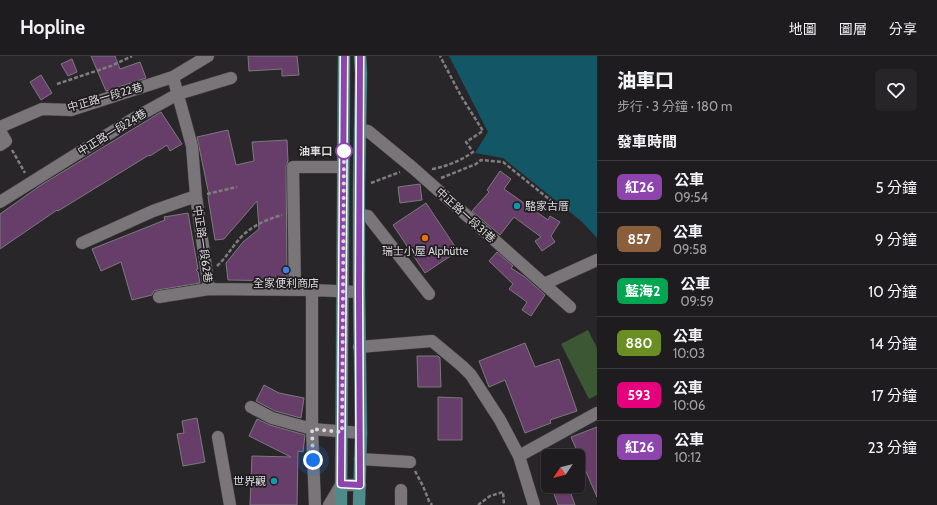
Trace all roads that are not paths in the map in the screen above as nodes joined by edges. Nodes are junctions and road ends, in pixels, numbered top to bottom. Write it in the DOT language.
graph roads {
  1 [pos="208,56"];
  2 [pos="344,56"];
  3 [pos="360,56"];
  4 [pos="173,77"];
  5 [pos="231,78"];
  6 [pos="178,94"];
  7 [pos="0,127"];
  8 [pos="360,129"];
  9 [pos="344,167"];
  10 [pos="196,196"];
  11 [pos="0,202"];
  12 [pos="359,215"];
  13 [pos="82,243"];
  14 [pos="597,260"];
  15 [pos="544,284"];
  16 [pos="209,289"];
  17 [pos="295,290"];
  18 [pos="312,290"];
  19 [pos="343,292"];
  20 [pos="359,292"];
  21 [pos="429,294"];
  22 [pos="159,297"];
  23 [pos="570,307"];
  24 [pos="359,347"];
  25 [pos="251,407"];
  26 [pos="597,413"];
  27 [pos="312,429"];
  28 [pos="342,432"];
  29 [pos="360,433"];
  30 [pos="218,437"];
  31 [pos="518,456"];
  32 [pos="360,459"];
  33 [pos="410,462"];
  34 [pos="341,484"];
  35 [pos="360,485"];
  36 [pos="401,490"];
  37 [pos="230,505"];
  38 [pos="315,505"];
  39 [pos="328,505"];
  40 [pos="341,505"];
  41 [pos="360,505"];
  42 [pos="401,505"];
  43 [pos="534,505"];
  1 -- 4 [label="street, 中正路一段22巷"];
  2 -- 9 [label="main road"];
  3 -- 8 [label="main road"];
  4 -- 6 [label="street, 中正路一段62巷"];
  4 -- 7 [label="street, 中正路一段22巷"];
  5 -- 6 [label="street, 中正路一段24巷"];
  6 -- 10 [label="street, 中正路一段62巷"];
  6 -- 11 [label="street, 中正路一段24巷"];
  8 -- 12 [label="main road"];
  8 -- 15 [label="street, 中正路一段31巷"];
  9 -- 17 [label="street"];
  9 -- 19 [label="main road"];
  10 -- 13 [label="street"];
  10 -- 16 [label="street, 中正路一段62巷"];
  12 -- 20 [label="main road"];
  12 -- 21 [label="street"];
  14 -- 15 [label="street"];
  15 -- 23 [label="street, 中正路一段31巷"];
  16 -- 17 [label="street, 中正路一段62巷"];
  16 -- 22 [label="street"];
  17 -- 18 [label="street, 中正路一段62巷"];
  18 -- 19 [label="street, 中正路一段62巷"];
  18 -- 27 [label="street"];
  19 -- 20 [label="street, 中正路一段62巷"];
  19 -- 28 [label="main road"];
  20 -- 24 [label="main road"];
  24 -- 29 [label="main road"];
  24 -- 31 [label="street"];
  25 -- 27 [label="street"];
  26 -- 31 [label="street"];
  27 -- 28 [label="street"];
  27 -- 38 [label="street"];
  28 -- 29 [label="street"];
  28 -- 34 [label="main road"];
  29 -- 32 [label="main road"];
  30 -- 37 [label="street"];
  31 -- 43 [label="street"];
  32 -- 33 [label="street"];
  32 -- 35 [label="main road"];
  34 -- 35 [label="street"];
  34 -- 39 [label="street"];
  34 -- 40 [label="main road"];
  35 -- 41 [label="main road"];
  36 -- 42 [label="street"];
}
